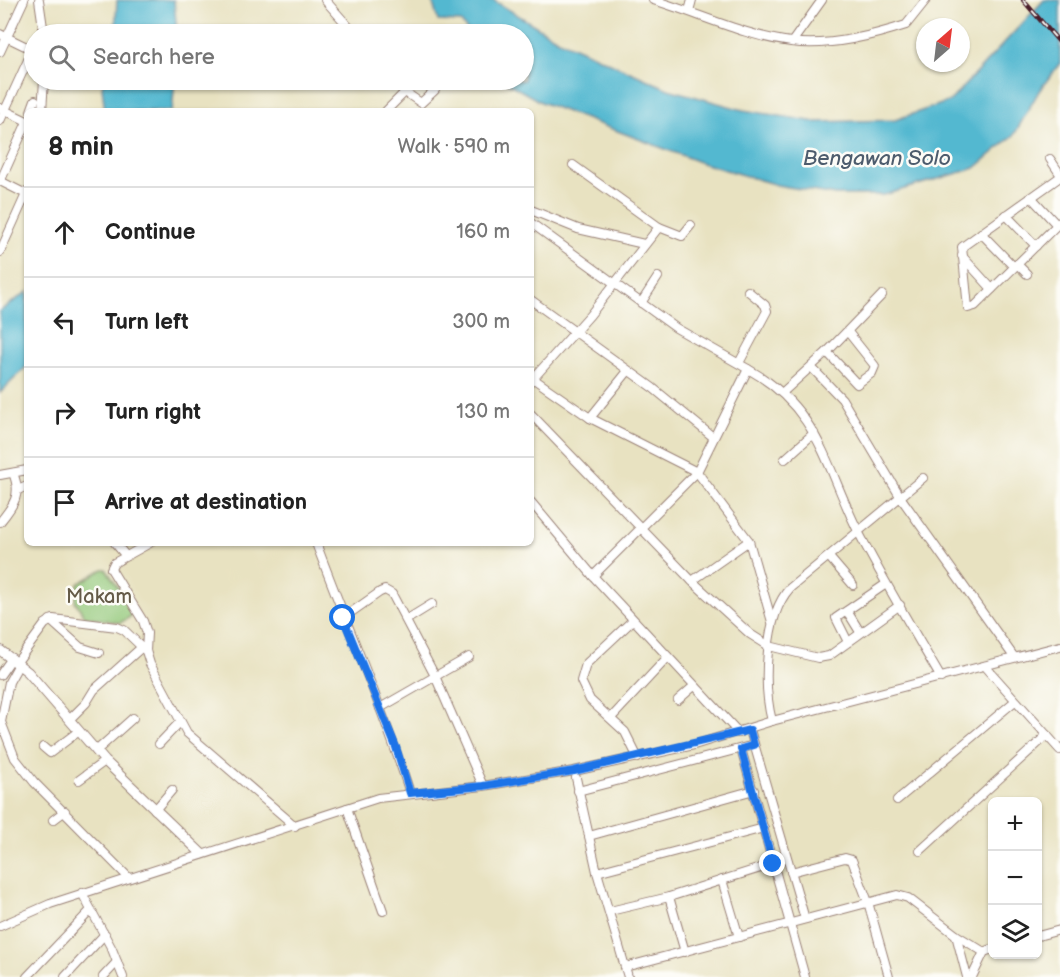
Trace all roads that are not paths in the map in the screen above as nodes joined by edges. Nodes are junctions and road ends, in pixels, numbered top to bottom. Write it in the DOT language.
graph roads {
  1 [pos="24,0"];
  2 [pos="39,0"];
  3 [pos="325,0"];
  4 [pos="653,0"];
  5 [pos="692,0"];
  6 [pos="822,0"];
  7 [pos="926,0"];
  8 [pos="689,11"];
  9 [pos="42,24"];
  10 [pos="346,24"];
  11 [pos="3,35"];
  12 [pos="792,42"];
  13 [pos="24,44"];
  14 [pos="0,52"];
  15 [pos="24,67"];
  16 [pos="43,90"];
  17 [pos="435,90"];
  18 [pos="405,92"];
  19 [pos="35,100"];
  20 [pos="32,108"];
  21 [pos="42,108"];
  22 [pos="390,108"];
  23 [pos="2,109"];
  24 [pos="24,120"];
  25 [pos="0,121"];
  26 [pos="24,128"];
  27 [pos="1050,159"];
  28 [pos="573,165"];
  29 [pos="1060,176"];
  30 [pos="0,182"];
  31 [pos="24,192"];
  32 [pos="1031,197"];
  33 [pos="24,200"];
  34 [pos="534,212"];
  35 [pos="1006,215"];
  36 [pos="1058,224"];
  37 [pos="534,225"];
  38 [pos="691,225"];
  39 [pos="659,226"];
  40 [pos="981,232"];
  41 [pos="644,244"];
  42 [pos="1036,246"];
  43 [pos="0,252"];
  44 [pos="961,255"];
  45 [pos="1016,266"];
  46 [pos="1027,274"];
  47 [pos="658,277"];
  48 [pos="615,285"];
  49 [pos="992,289"];
  50 [pos="748,291"];
  51 [pos="882,295"];
  52 [pos="534,302"];
  53 [pos="641,303"];
  54 [pos="574,332"];
  55 [pos="848,332"];
  56 [pos="827,352"];
  57 [pos="739,363"];
  58 [pos="812,367"];
  59 [pos="748,369"];
  60 [pos="628,370"];
  61 [pos="534,377"];
  62 [pos="534,380"];
  63 [pos="783,392"];
  64 [pos="534,417"];
  65 [pos="590,418"];
  66 [pos="814,433"];
  67 [pos="713,437"];
  68 [pos="785,459"];
  69 [pos="24,471"];
  70 [pos="697,472"];
  71 [pos="13,473"];
  72 [pos="0,475"];
  73 [pos="923,478"];
  74 [pos="24,487"];
  75 [pos="18,490"];
  76 [pos="901,498"];
  77 [pos="16,501"];
  78 [pos="24,501"];
  79 [pos="534,506"];
  80 [pos="0,522"];
  81 [pos="642,530"];
  82 [pos="859,534"];
  83 [pos="749,541"];
  84 [pos="118,546"];
  85 [pos="144,546"];
  86 [pos="317,546"];
  87 [pos="126,556"];
  88 [pos="829,557"];
  89 [pos="593,576"];
  90 [pos="692,581"];
  91 [pos="886,584"];
  92 [pos="853,585"];
  93 [pos="432,604"];
  94 [pos="900,605"];
  95 [pos="847,611"];
  96 [pos="343,618"];
  97 [pos="50,620"];
  98 [pos="406,620"];
  99 [pos="633,620"];
  100 [pos="772,622"];
  101 [pos="860,632"];
  102 [pos="848,642"];
  103 [pos="769,646"];
  104 [pos="1060,646"];
  105 [pos="144,649"];
  106 [pos="0,650"];
  107 [pos="99,653"];
  108 [pos="469,657"];
  109 [pos="668,657"];
  110 [pos="1014,657"];
  111 [pos="16,661"];
  112 [pos="985,666"];
  113 [pos="0,675"];
  114 [pos="435,676"];
  115 [pos="941,678"];
  116 [pos="694,686"];
  117 [pos="678,700"];
  118 [pos="1015,701"];
  119 [pos="380,708"];
  120 [pos="134,718"];
  121 [pos="611,718"];
  122 [pos="70,719"];
  123 [pos="772,721"];
  124 [pos="180,722"];
  125 [pos="750,730"];
  126 [pos="79,731"];
  127 [pos="739,733"];
  128 [pos="1047,735"];
  129 [pos="159,744"];
  130 [pos="754,745"];
  131 [pos="43,747"];
  132 [pos="741,749"];
  133 [pos="1060,750"];
  134 [pos="96,751"];
  135 [pos="638,758"];
  136 [pos="105,761"];
  137 [pos="576,778"];
  138 [pos="79,780"];
  139 [pos="483,786"];
  140 [pos="172,790"];
  141 [pos="754,790"];
  142 [pos="578,791"];
  143 [pos="410,793"];
  144 [pos="897,800"];
  145 [pos="347,808"];
  146 [pos="155,810"];
  147 [pos="65,811"];
  148 [pos="53,820"];
  149 [pos="295,826"];
  150 [pos="764,828"];
  151 [pos="589,836"];
  152 [pos="920,851"];
  153 [pos="202,854"];
  154 [pos="773,864"];
  155 [pos="597,872"];
  156 [pos="791,872"];
  157 [pos="129,878"];
  158 [pos="722,880"];
  159 [pos="82,893"];
  160 [pos="669,897"];
  161 [pos="868,902"];
  162 [pos="91,910"];
  163 [pos="383,911"];
  164 [pos="610,911"];
  165 [pos="805,920"];
  166 [pos="791,923"];
  167 [pos="0,926"];
  168 [pos="1060,930"];
  169 [pos="105,934"];
  170 [pos="956,935"];
  171 [pos="1042,935"];
  172 [pos="739,936"];
  173 [pos="988,950"];
  174 [pos="685,952"];
  175 [pos="117,962"];
  176 [pos="625,967"];
  177 [pos="27,977"];
  178 [pos="65,977"];
  179 [pos="103,977"];
  180 [pos="123,977"];
  181 [pos="628,977"];
  182 [pos="806,977"];
  183 [pos="889,977"];
  184 [pos="967,977"];
  185 [pos="972,977"];
  1 -- 11 [label="street"];
  2 -- 9 [label="street"];
  3 -- 10 [label="street"];
  4 -- 8 [label="street"];
  5 -- 8 [label="street"];
  6 -- 12 [label="street"];
  7 -- 12 [label="street"];
  8 -- 12 [label="street"];
  11 -- 13 [label="street"];
  11 -- 14 [label="street"];
  15 -- 23 [label="street"];
  16 -- 21 [label="street"];
  17 -- 18 [label="street"];
  18 -- 22 [label="street"];
  19 -- 20 [label="street"];
  23 -- 24 [label="street"];
  23 -- 25 [label="street"];
  26 -- 30 [label="street"];
  27 -- 29 [label="street"];
  28 -- 39 [label="street"];
  29 -- 32 [label="street"];
  30 -- 31 [label="street"];
  32 -- 35 [label="street"];
  32 -- 36 [label="street"];
  33 -- 43 [label="street"];
  34 -- 37 [label="street"];
  34 -- 41 [label="street"];
  35 -- 40 [label="street"];
  35 -- 42 [label="street"];
  36 -- 42 [label="street"];
  37 -- 48 [label="street"];
  38 -- 39 [label="street"];
  39 -- 41 [label="street"];
  40 -- 44 [label="street"];
  40 -- 45 [label="street"];
  41 -- 48 [label="street"];
  42 -- 45 [label="street"];
  44 -- 49 [label="street"];
  44 -- 49 [label="street"];
  45 -- 46 [label="street"];
  45 -- 49 [label="street"];
  47 -- 53 [label="street"];
  48 -- 53 [label="street"];
  48 -- 54 [label="street"];
  50 -- 57 [label="street"];
  51 -- 55 [label="street"];
  52 -- 54 [label="street"];
  53 -- 57 [label="street"];
  54 -- 60 [label="street"];
  54 -- 61 [label="street"];
  55 -- 56 [label="street"];
  55 -- 56 [label="street"];
  56 -- 58 [label="street"];
  57 -- 59 [label="street"];
  58 -- 63 [label="street"];
  58 -- 76 [label="street"];
  59 -- 63 [label="street"];
  59 -- 67 [label="street"];
  60 -- 65 [label="street"];
  60 -- 67 [label="street"];
  62 -- 65 [label="street"];
  63 -- 66 [label="street"];
  64 -- 81 [label="street"];
  65 -- 70 [label="street"];
  66 -- 68 [label="street"];
  66 -- 82 [label="street"];
  67 -- 70 [label="street"];
  69 -- 71 [label="street"];
  70 -- 81 [label="street"];
  70 -- 83 [label="street"];
  71 -- 72 [label="street"];
  71 -- 75 [label="street"];
  73 -- 76 [label="street"];
  74 -- 75 [label="street"];
  75 -- 77 [label="street"];
  76 -- 82 [label="street"];
  76 -- 110 [label="street"];
  77 -- 78 [label="street"];
  77 -- 80 [label="street"];
  79 -- 89 [label="street"];
  81 -- 89 [label="street"];
  81 -- 90 [label="street"];
  82 -- 88 [label="street"];
  82 -- 91 [label="street"];
  83 -- 90 [label="street"];
  83 -- 100 [label="street"];
  84 -- 87 [label="street"];
  85 -- 87 [label="street"];
  86 -- 96 [label="street"];
  87 -- 105 [label="street"];
  88 -- 92 [label="street"];
  88 -- 100 [label="street"];
  89 -- 99 [label="street"];
  90 -- 103 [label="street"];
  91 -- 94 [label="street"];
  91 -- 95 [label="street"];
  93 -- 98 [label="street"];
  94 -- 101 [label="street"];
  94 -- 115 [label="street"];
  95 -- 101 [label="street"];
  95 -- 102 [label="street"];
  96 -- 98 [label="street"];
  96 -- 119 [label="street"];
  97 -- 105 [label="street"];
  97 -- 107 [label="street"];
  97 -- 111 [label="street"];
  98 -- 114 [label="street"];
  99 -- 109 [label="street"];
  99 -- 121 [label="street"];
  100 -- 103 [label="street"];
  101 -- 102 [label="street"];
  102 -- 103 [label="street"];
  103 -- 123 [label="street"];
  104 -- 110 [label="street"];
  105 -- 122 [label="street"];
  105 -- 124 [label="street"];
  106 -- 111 [label="street"];
  108 -- 114 [label="street"];
  109 -- 116 [label="street"];
  109 -- 121 [label="street"];
  110 -- 112 [label="street"];
  111 -- 113 [label="street"];
  111 -- 122 [label="street"];
  111 -- 147 [label="street"];
  112 -- 115 [label="street"];
  112 -- 118 [label="street"];
  114 -- 119 [label="street"];
  114 -- 139 [label="street"];
  115 -- 123 [label="street"];
  116 -- 117 [label="street"];
  116 -- 127 [label="street"];
  118 -- 128 [label="street"];
  118 -- 144 [label="street"];
  119 -- 143 [label="street"];
  120 -- 134 [label="street"];
  121 -- 135 [label="street"];
  122 -- 126 [label="street"];
  123 -- 125 [label="street"];
  124 -- 129 [label="street"];
  124 -- 149 [label="street"];
  125 -- 127 [label="street"];
  125 -- 130 [label="street"];
  126 -- 131 [label="street"];
  126 -- 134 [label="street"];
  127 -- 135 [label="street"];
  128 -- 133 [label="street"];
  128 -- 152 [label="street"];
  130 -- 132 [label="street"];
  130 -- 156 [label="street"];
  132 -- 141 [label="street"];
  132 -- 142 [label="street"];
  134 -- 136 [label="street"];
  135 -- 139 [label="street"];
  136 -- 138 [label="street"];
  136 -- 146 [label="street"];
  137 -- 142 [label="street"];
  139 -- 143 [label="street"];
  140 -- 146 [label="street"];
  141 -- 150 [label="street"];
  141 -- 151 [label="street"];
  142 -- 151 [label="street"];
  143 -- 145 [label="street"];
  145 -- 149 [label="street"];
  145 -- 163 [label="street"];
  146 -- 153 [label="street"];
  147 -- 148 [label="street"];
  147 -- 157 [label="street"];
  149 -- 153 [label="street"];
  150 -- 154 [label="street"];
  150 -- 155 [label="street"];
  151 -- 155 [label="street"];
  153 -- 157 [label="street"];
  154 -- 158 [label="street"];
  154 -- 166 [label="street"];
  155 -- 164 [label="street"];
  156 -- 161 [label="street"];
  156 -- 165 [label="street"];
  157 -- 159 [label="street"];
  158 -- 160 [label="street"];
  158 -- 172 [label="street"];
  159 -- 162 [label="street"];
  159 -- 167 [label="street"];
  160 -- 164 [label="street"];
  160 -- 174 [label="street"];
  161 -- 165 [label="street"];
  161 -- 170 [label="street"];
  161 -- 183 [label="street"];
  162 -- 169 [label="street"];
  162 -- 177 [label="street"];
  164 -- 176 [label="street"];
  165 -- 166 [label="street"];
  166 -- 172 [label="street"];
  166 -- 182 [label="street"];
  168 -- 171 [label="street"];
  169 -- 175 [label="street"];
  169 -- 178 [label="street"];
  170 -- 173 [label="street"];
  170 -- 184 [label="street"];
  172 -- 174 [label="street"];
  173 -- 185 [label="street"];
  174 -- 176 [label="street"];
  175 -- 179 [label="street"];
  175 -- 180 [label="street"];
  176 -- 181 [label="street"];
}
